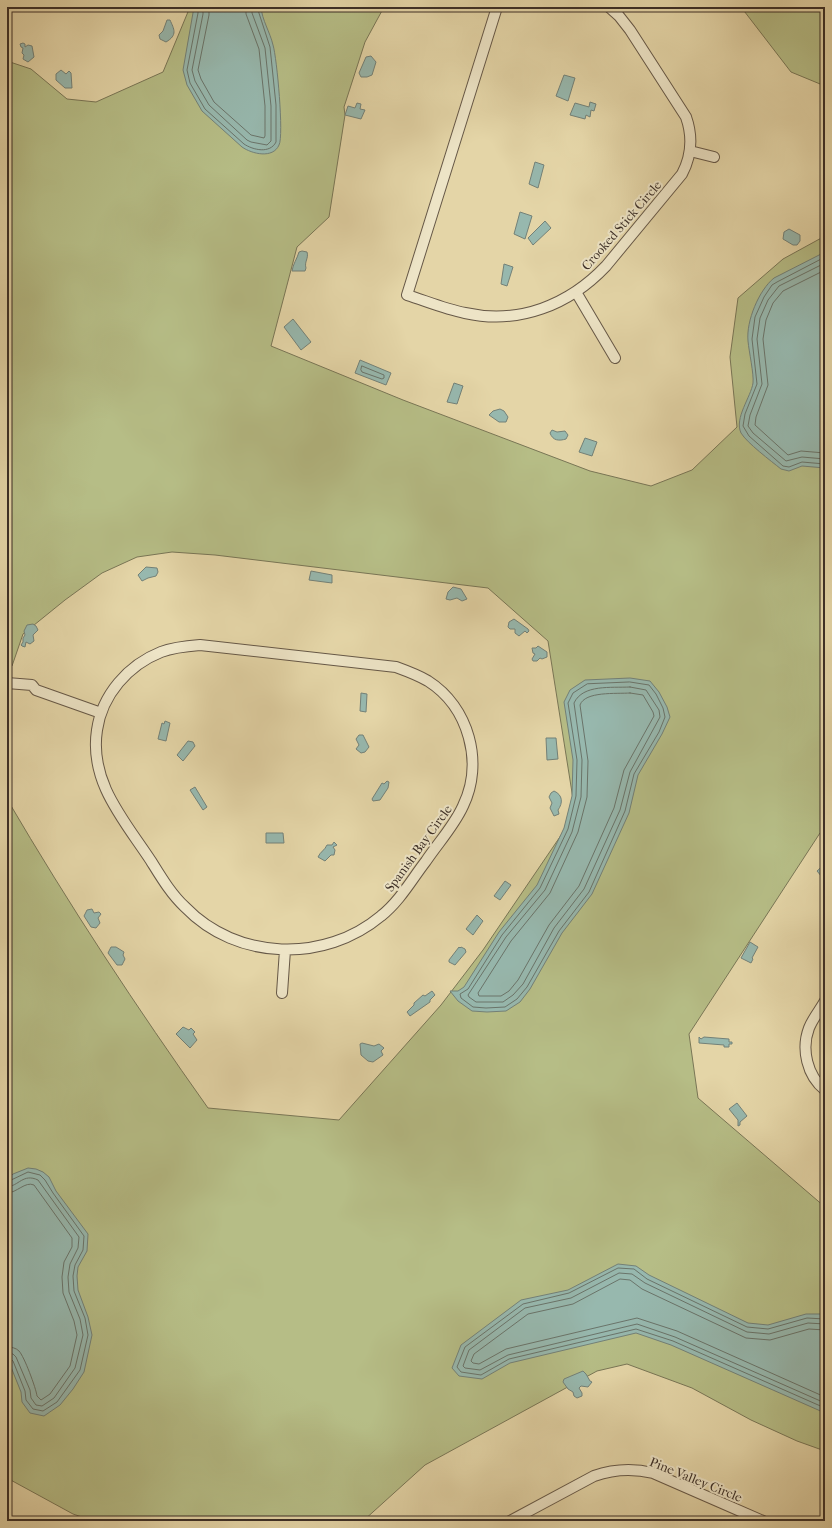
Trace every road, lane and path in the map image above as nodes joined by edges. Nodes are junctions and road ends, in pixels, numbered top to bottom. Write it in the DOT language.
graph roads {
  1 [pos="497,7"];
  2 [pos="609,7"];
  3 [pos="690,151"];
  4 [pos="714,157"];
  5 [pos="576,292"];
  6 [pos="615,358"];
  7 [pos="7,683"];
  8 [pos="101,712"];
  9 [pos="285,950"];
  10 [pos="282,993"];
  11 [pos="825,1001"];
  12 [pos="825,1090"];
  13 [pos="510,1521"];
  14 [pos="763,1521"];
  1 -- 5 [label="street, Crooked Stick Circle"];
  2 -- 3 [label="street, Crooked Stick Circle"];
  3 -- 4 [label="street"];
  3 -- 5 [label="street, Crooked Stick Circle"];
  5 -- 6 [label="street"];
  7 -- 8 [label="street"];
  8 -- 9 [label="street, Spanish Bay Circle"];
  8 -- 9 [label="street, Spanish Bay Circle"];
  9 -- 10 [label="street"];
  11 -- 12 [label="street"];
  13 -- 14 [label="street, Pine Valley Circle"];
}
